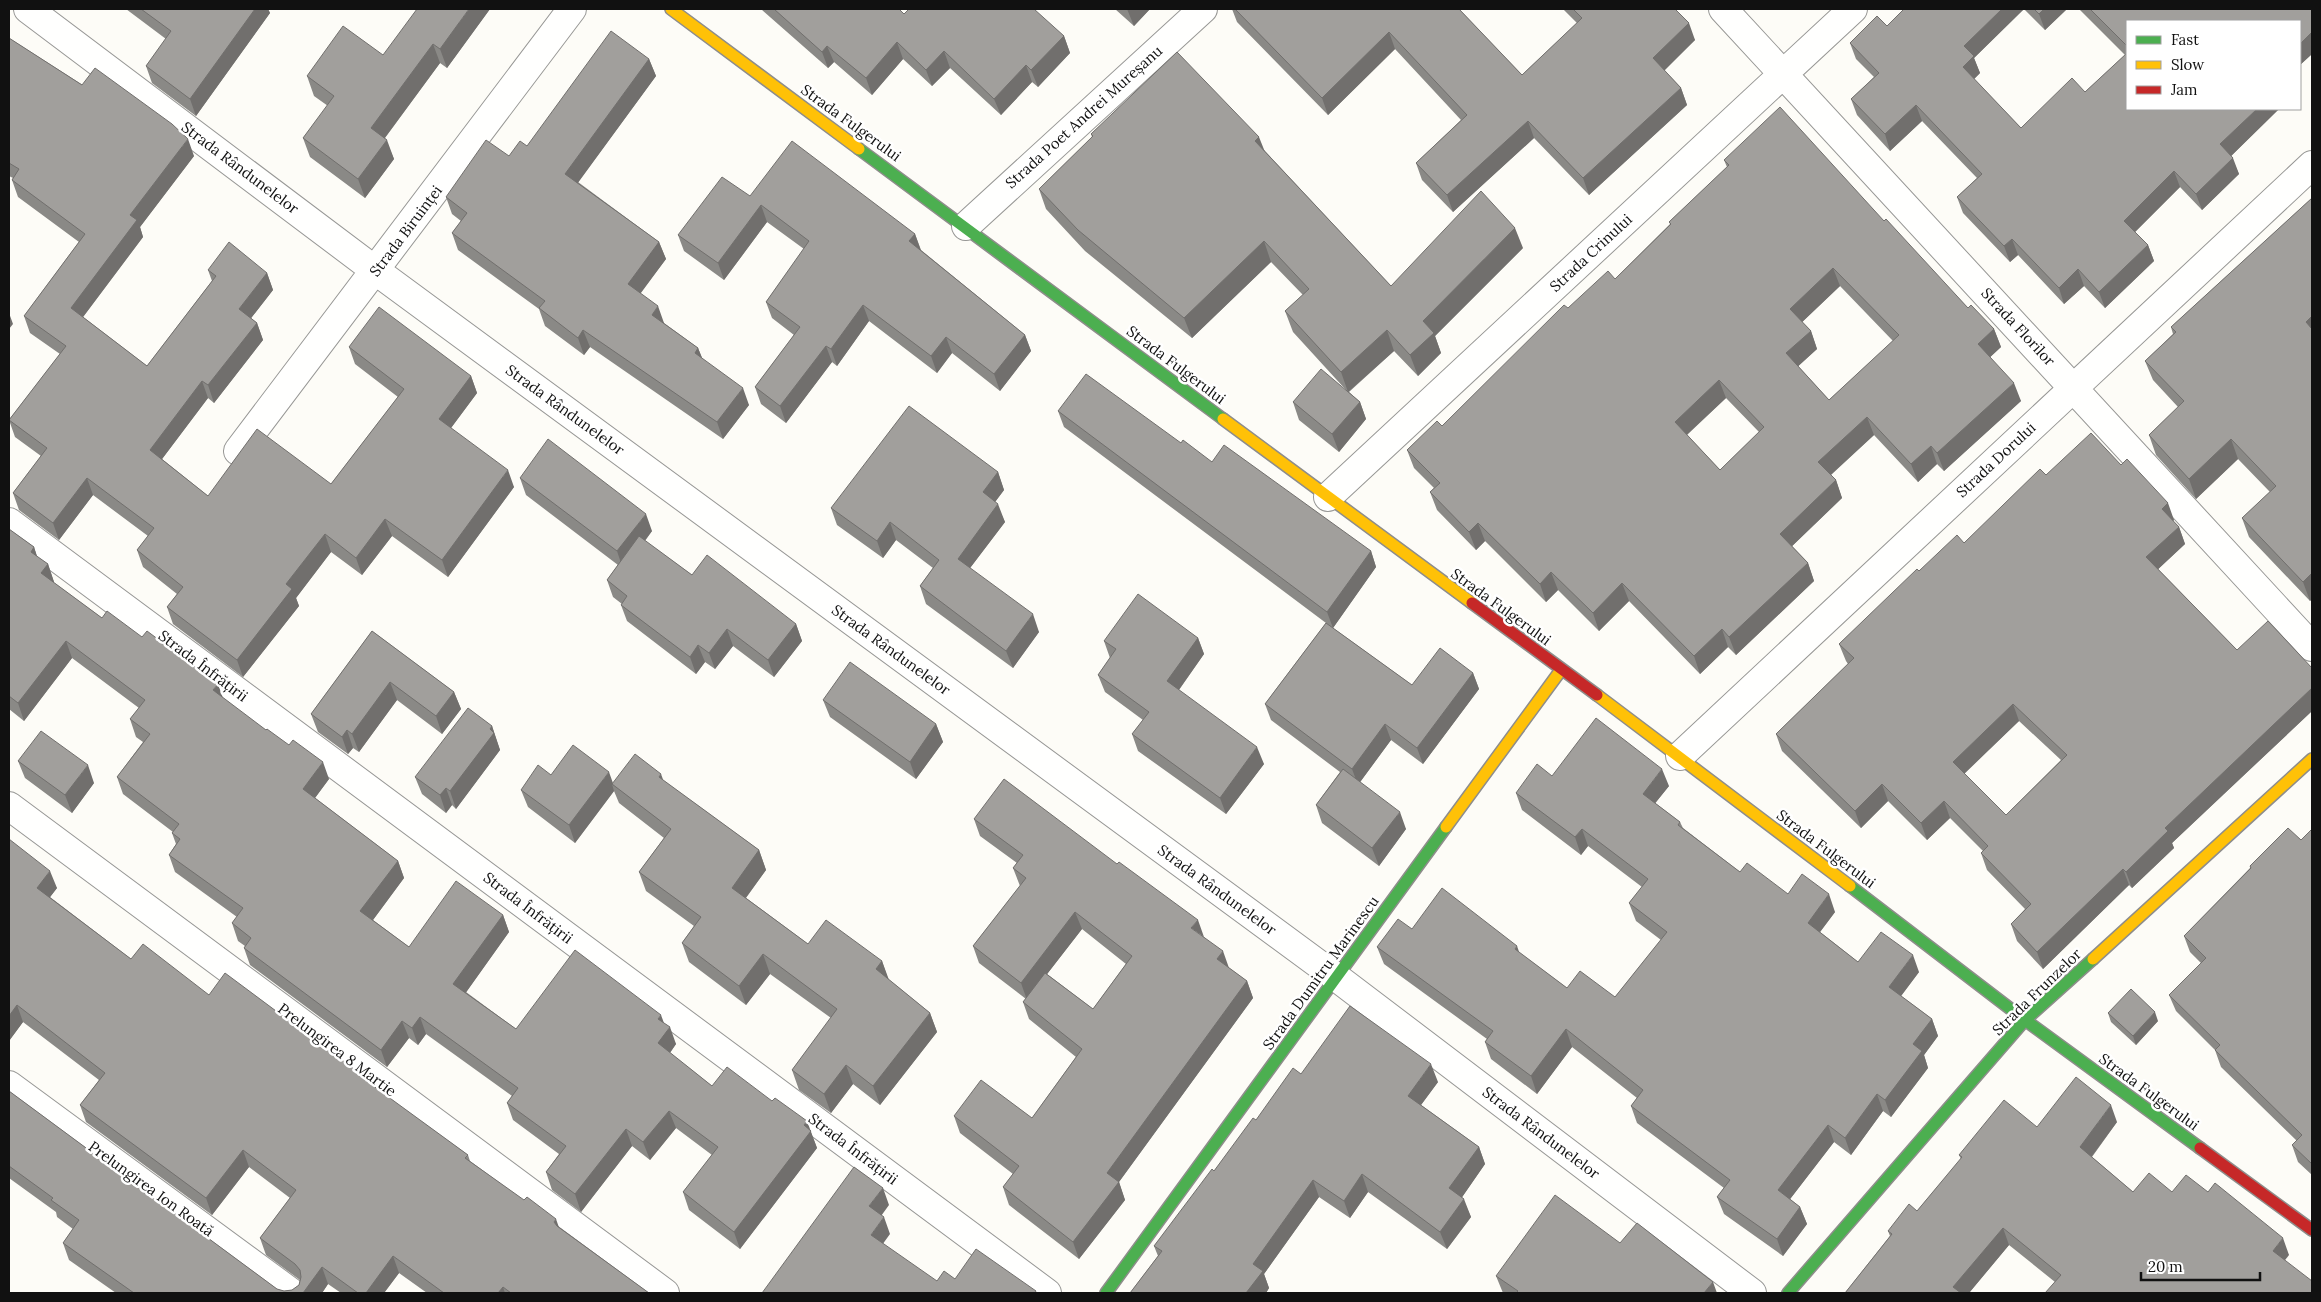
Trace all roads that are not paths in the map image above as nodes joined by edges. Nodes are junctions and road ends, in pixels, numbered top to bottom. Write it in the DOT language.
graph roads {
  1 [pos="28,9"];
  2 [pos="572,9"];
  3 [pos="671,9"];
  4 [pos="1203,9"];
  5 [pos="1723,9"];
  6 [pos="1853,9"];
  7 [pos="1784,74"];
  8 [pos="2312,165"];
  9 [pos="966,226"];
  10 [pos="376,271"];
  11 [pos="2074,388"];
  12 [pos="238,451"];
  13 [pos="1328,497"];
  14 [pos="9,522"];
  15 [pos="2312,647"];
  16 [pos="1561,670"];
  17 [pos="1680,756"];
  18 [pos="2312,759"];
  19 [pos="9,806"];
  20 [pos="1336,978"];
  21 [pos="2026,1020"];
  22 [pos="9,1085"];
  23 [pos="2312,1230"];
  24 [pos="292,1293"];
  25 [pos="665,1293"];
  26 [pos="1047,1293"];
  27 [pos="1106,1293"];
  28 [pos="1752,1293"];
  29 [pos="1788,1293"];
  1 -- 10 [label="street, Strada Rândunelelor"];
  2 -- 10 [label="street, Strada Biruinței"];
  3 -- 9 [label="street, Strada Fulgerului"];
  4 -- 9 [label="street, Strada Poet Andrei Mureșanu"];
  5 -- 7 [label="street, Strada Florilor"];
  6 -- 7 [label="street, Strada Crinului"];
  7 -- 11 [label="street, Strada Florilor"];
  7 -- 13 [label="street, Strada Crinului"];
  8 -- 11 [label="street, Strada Dorului"];
  9 -- 13 [label="street, Strada Fulgerului"];
  10 -- 12 [label="street, Strada Biruinței"];
  10 -- 20 [label="street, Strada Rândunelelor"];
  11 -- 15 [label="street, Strada Florilor"];
  11 -- 17 [label="street, Strada Dorului"];
  13 -- 16 [label="street, Strada Fulgerului"];
  14 -- 26 [label="street, Strada Înfrățirii"];
  16 -- 17 [label="street, Strada Fulgerului"];
  16 -- 20 [label="street, Strada Dumitru Marinescu"];
  17 -- 21 [label="street, Strada Fulgerului"];
  18 -- 21 [label="street, Strada Frunzelor"];
  19 -- 25 [label="street, Prelungirea 8 Martie"];
  20 -- 27 [label="street, Strada Dumitru Marinescu"];
  20 -- 28 [label="street, Strada Rândunelelor"];
  21 -- 23 [label="street, Strada Fulgerului"];
  21 -- 29 [label="street, Strada Frunzelor"];
  22 -- 24 [label="street, Prelungirea Ion Roată"];
}
